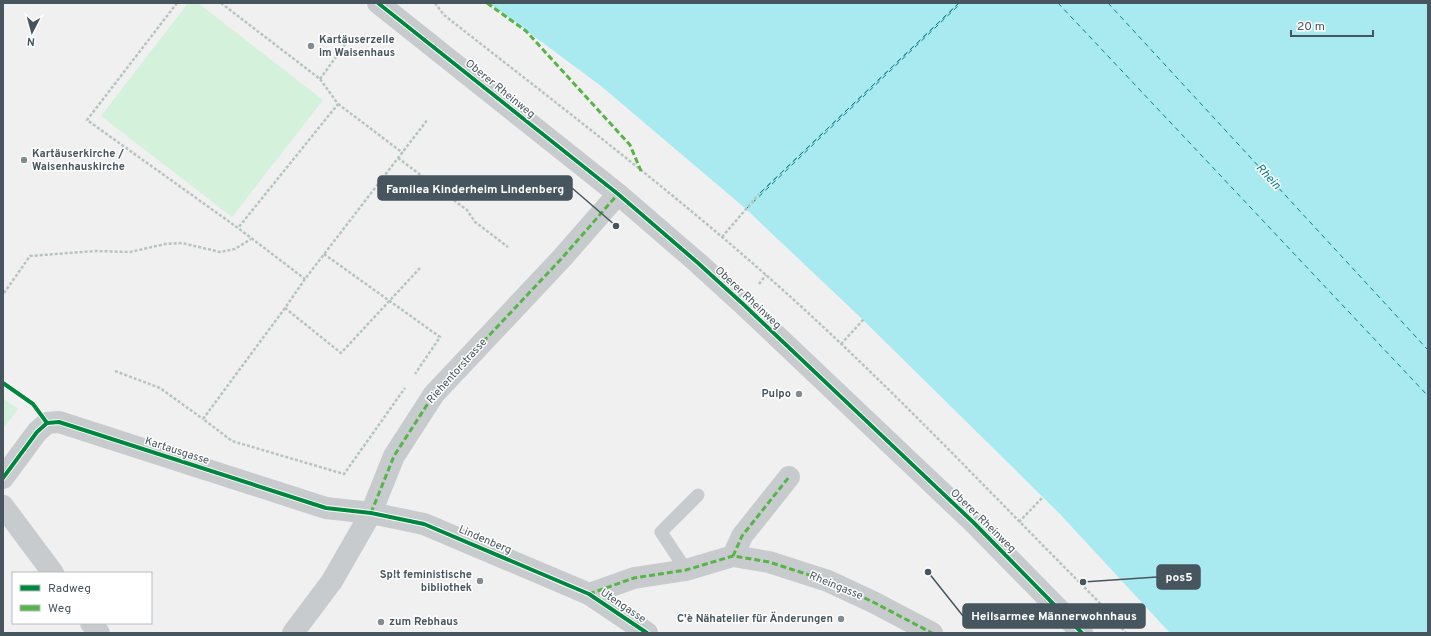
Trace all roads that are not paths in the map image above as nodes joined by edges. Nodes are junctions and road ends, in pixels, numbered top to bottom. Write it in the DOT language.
graph roads {
  1 [pos="378,3"];
  2 [pos="618,194"];
  3 [pos="789,476"];
  4 [pos="3,478"];
  5 [pos="698,495"];
  6 [pos="3,506"];
  7 [pos="371,513"];
  8 [pos="734,556"];
  9 [pos="686,570"];
  10 [pos="52,572"];
  11 [pos="589,594"];
  12 [pos="92,624"];
  13 [pos="99,633"];
  14 [pos="293,633"];
  15 [pos="647,633"];
  16 [pos="932,633"];
  17 [pos="1082,633"];
  1 -- 2 [label="street, Oberer Rheinweg"];
  2 -- 7 [label="street, Riehentorstrasse"];
  2 -- 17 [label="street, Oberer Rheinweg"];
  3 -- 8 [label="street"];
  4 -- 7 [label="street, Kartausgasse"];
  5 -- 9 [label="lane"];
  6 -- 10 [label="street"];
  7 -- 11 [label="street, Lindenberg"];
  7 -- 14 [label="street, Riehentorstrasse"];
  8 -- 9 [label="street"];
  8 -- 16 [label="street, Rheingasse"];
  9 -- 11 [label="street"];
  11 -- 15 [label="street, Utengasse"];
  12 -- 13 [label="street"];
}
